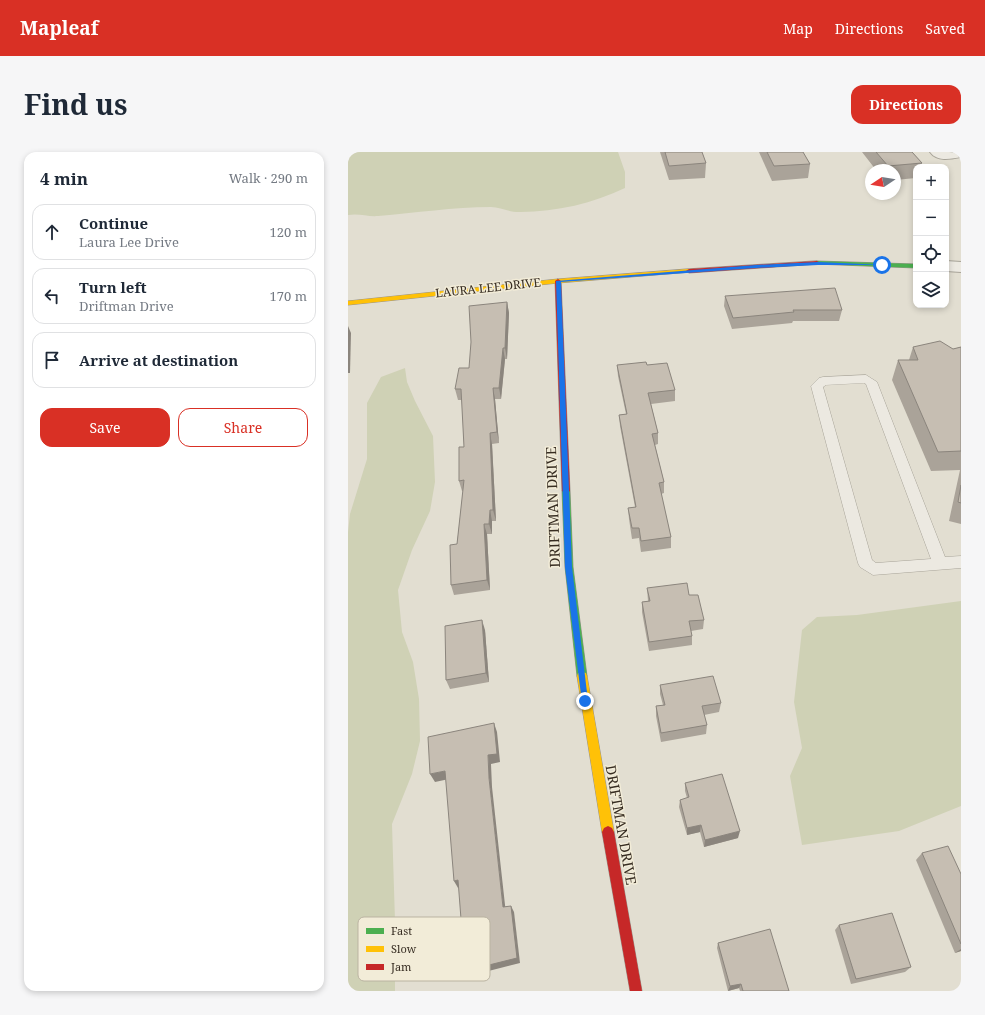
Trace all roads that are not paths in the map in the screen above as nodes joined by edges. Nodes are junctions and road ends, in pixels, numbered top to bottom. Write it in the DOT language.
graph roads {
  1 [pos="936,152"];
  2 [pos="961,153"];
  3 [pos="913,266"];
  4 [pos="949,266"];
  5 [pos="961,267"];
  6 [pos="558,281"];
  7 [pos="348,303"];
  8 [pos="961,562"];
  9 [pos="940,564"];
  10 [pos="636,991"];
  1 -- 2 [label="street"];
  3 -- 6 [label="street, LAURA LEE DRIVE"];
  4 -- 5 [label="street"];
  6 -- 7 [label="street, LAURA LEE DRIVE"];
  6 -- 10 [label="street, DRIFTMAN DRIVE"];
  8 -- 9 [label="lane"];
  9 -- 9 [label="lane"];
}
